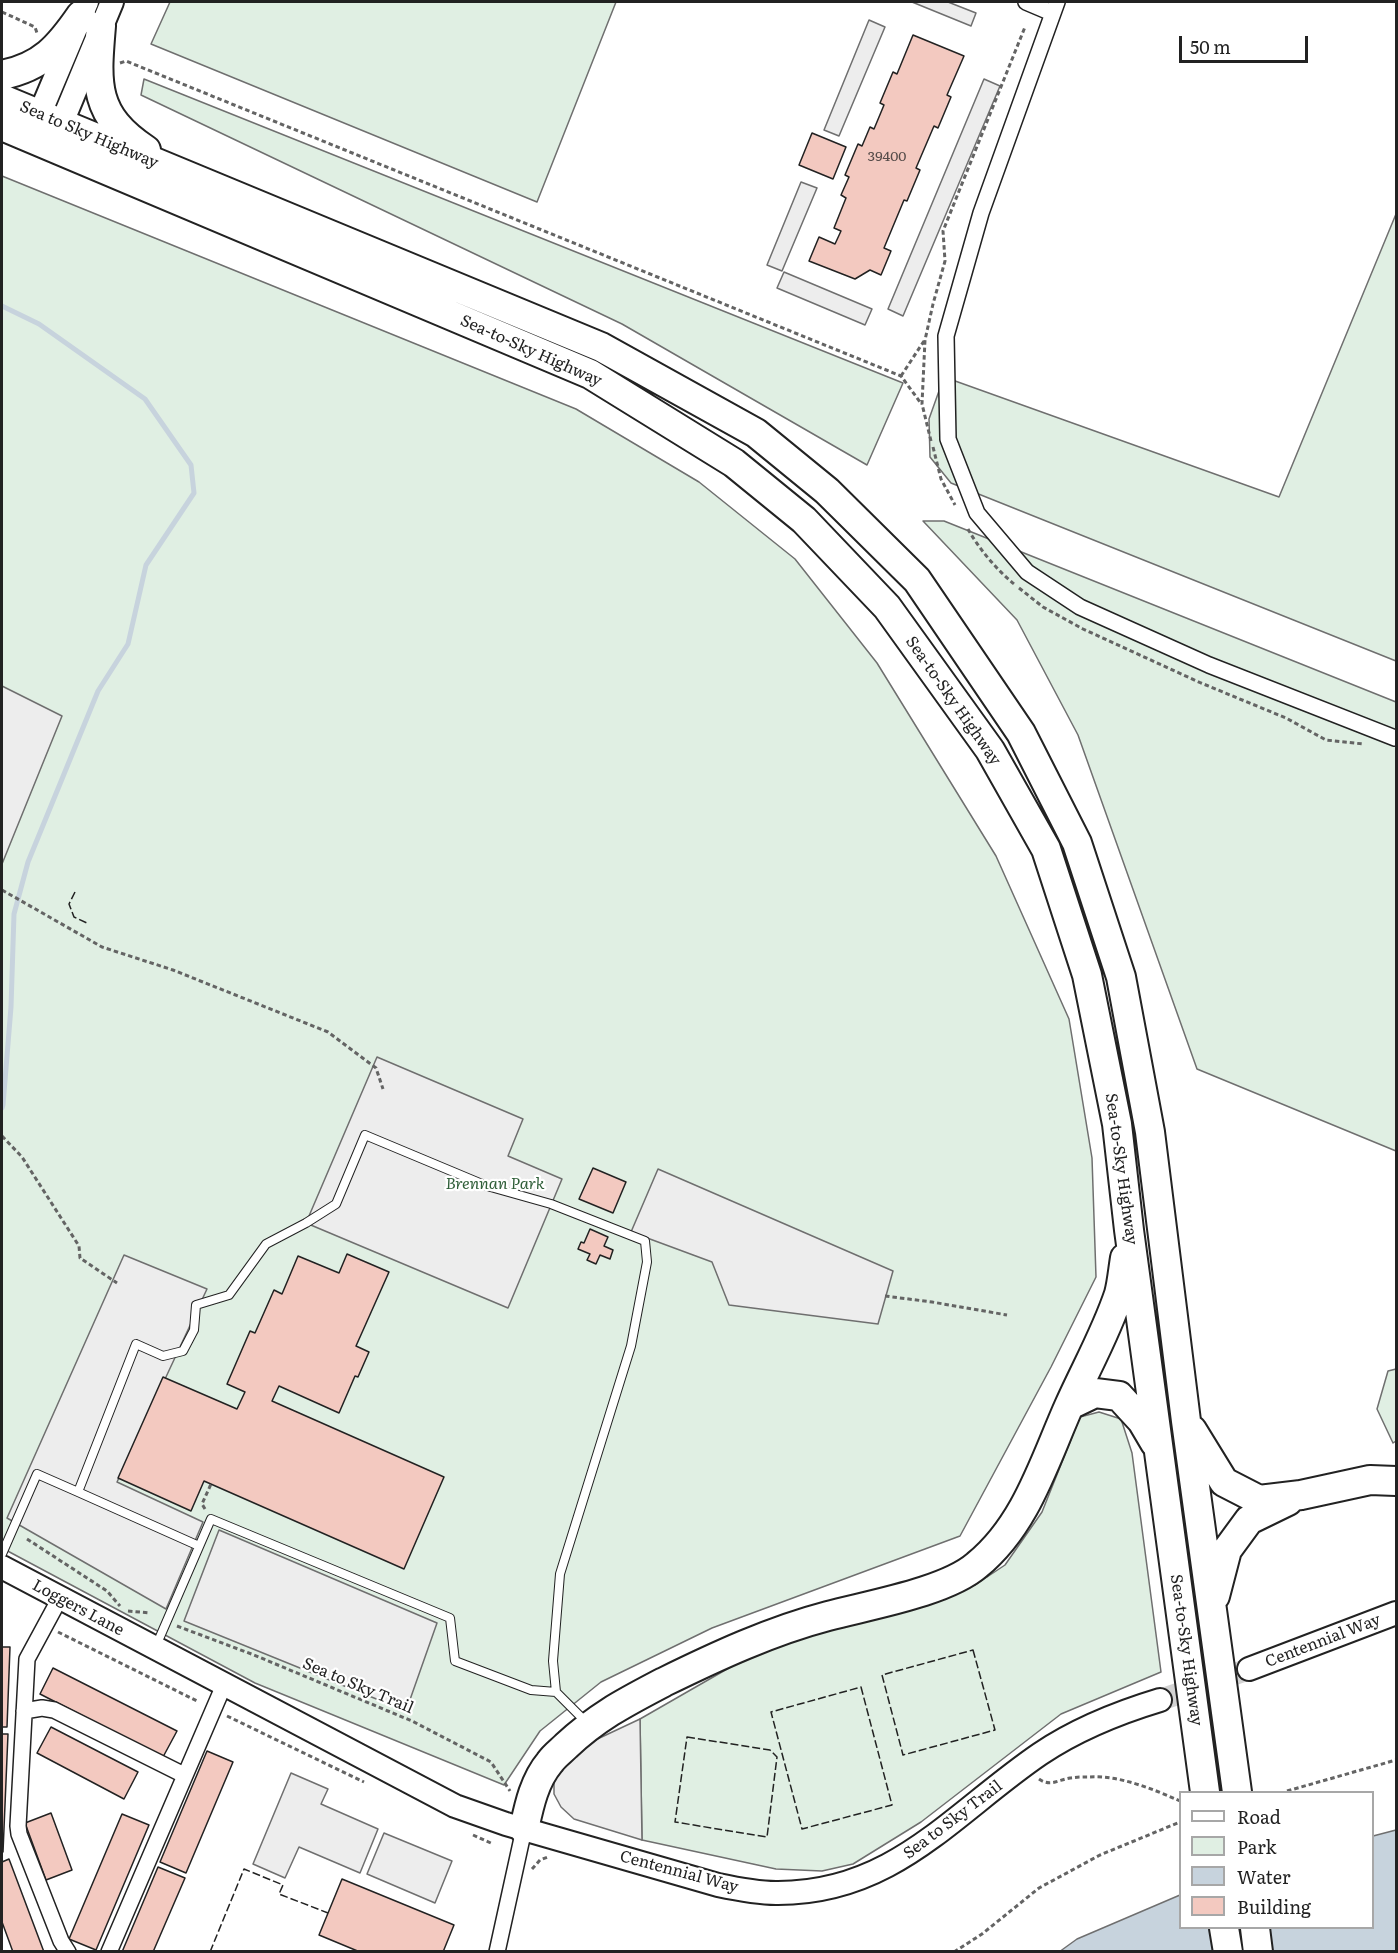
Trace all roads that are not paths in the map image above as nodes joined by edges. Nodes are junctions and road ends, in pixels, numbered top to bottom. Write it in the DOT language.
graph roads {
  1 [pos="1026,2"];
  2 [pos="1055,7"];
  3 [pos="96,11"];
  4 [pos="2,75"];
  5 [pos="2,99"];
  6 [pos="2,126"];
  7 [pos="46,131"];
  8 [pos="177,172"];
  9 [pos="1395,738"];
  10 [pos="1129,1230"];
  11 [pos="1070,1405"];
  12 [pos="1186,1421"];
  13 [pos="1160,1452"];
  14 [pos="1396,1481"];
  15 [pos="78,1492"];
  16 [pos="1301,1495"];
  17 [pos="200,1546"];
  18 [pos="2,1554"];
  19 [pos="2,1567"];
  20 [pos="60,1598"];
  21 [pos="1211,1612"];
  22 [pos="1396,1613"];
  23 [pos="155,1648"];
  24 [pos="1249,1669"];
  25 [pos="224,1685"];
  26 [pos="556,1692"];
  27 [pos="1160,1700"];
  28 [pos="24,1711"];
  29 [pos="589,1725"];
  30 [pos="184,1776"];
  31 [pos="1205,1791"];
  32 [pos="1237,1791"];
  33 [pos="524,1829"];
  34 [pos="1224,1929"];
  35 [pos="1255,1929"];
  36 [pos="68,1952"];
  37 [pos="109,1952"];
  38 [pos="497,1952"];
  39 [pos="1228,1952"];
  40 [pos="1258,1952"];
  1 -- 2 [label="street"];
  2 -- 9 [label="street"];
  3 -- 4 [label="highway"];
  3 -- 7 [label="street"];
  3 -- 8 [label="highway"];
  5 -- 7 [label="highway, Sea to Sky Highway"];
  6 -- 7 [label="highway, Sea-to-Sky Highway"];
  7 -- 8 [label="highway, Sea to Sky Highway"];
  7 -- 10 [label="highway, Sea-to-Sky Highway"];
  8 -- 12 [label="highway, Sea-to-Sky Highway"];
  10 -- 11 [label="highway"];
  10 -- 13 [label="highway, Sea-to-Sky Highway"];
  11 -- 13 [label="highway"];
  11 -- 29 [label="highway"];
  12 -- 16 [label="highway"];
  12 -- 21 [label="highway, Sea-to-Sky Highway"];
  13 -- 31 [label="highway, Sea-to-Sky Highway"];
  14 -- 16 [label="highway"];
  15 -- 17 [label="lane"];
  15 -- 18 [label="lane"];
  15 -- 26 [label="lane"];
  16 -- 21 [label="highway"];
  17 -- 23 [label="lane"];
  17 -- 26 [label="lane"];
  19 -- 20 [label="street, Loggers Lane"];
  20 -- 23 [label="street, Loggers Lane"];
  20 -- 28 [label="street"];
  21 -- 32 [label="highway, Sea-to-Sky Highway"];
  22 -- 24 [label="street, Centennial Way"];
  23 -- 25 [label="street, Loggers Lane"];
  25 -- 30 [label="street"];
  25 -- 33 [label="street, Loggers Lane"];
  26 -- 29 [label="lane"];
  27 -- 33 [label="street, Centennial Way"];
  28 -- 30 [label="street"];
  28 -- 36 [label="street"];
  29 -- 33 [label="highway"];
  30 -- 37 [label="street"];
  33 -- 38 [label="street"];
  34 -- 39 [label="highway"];
  35 -- 40 [label="highway"];
}
